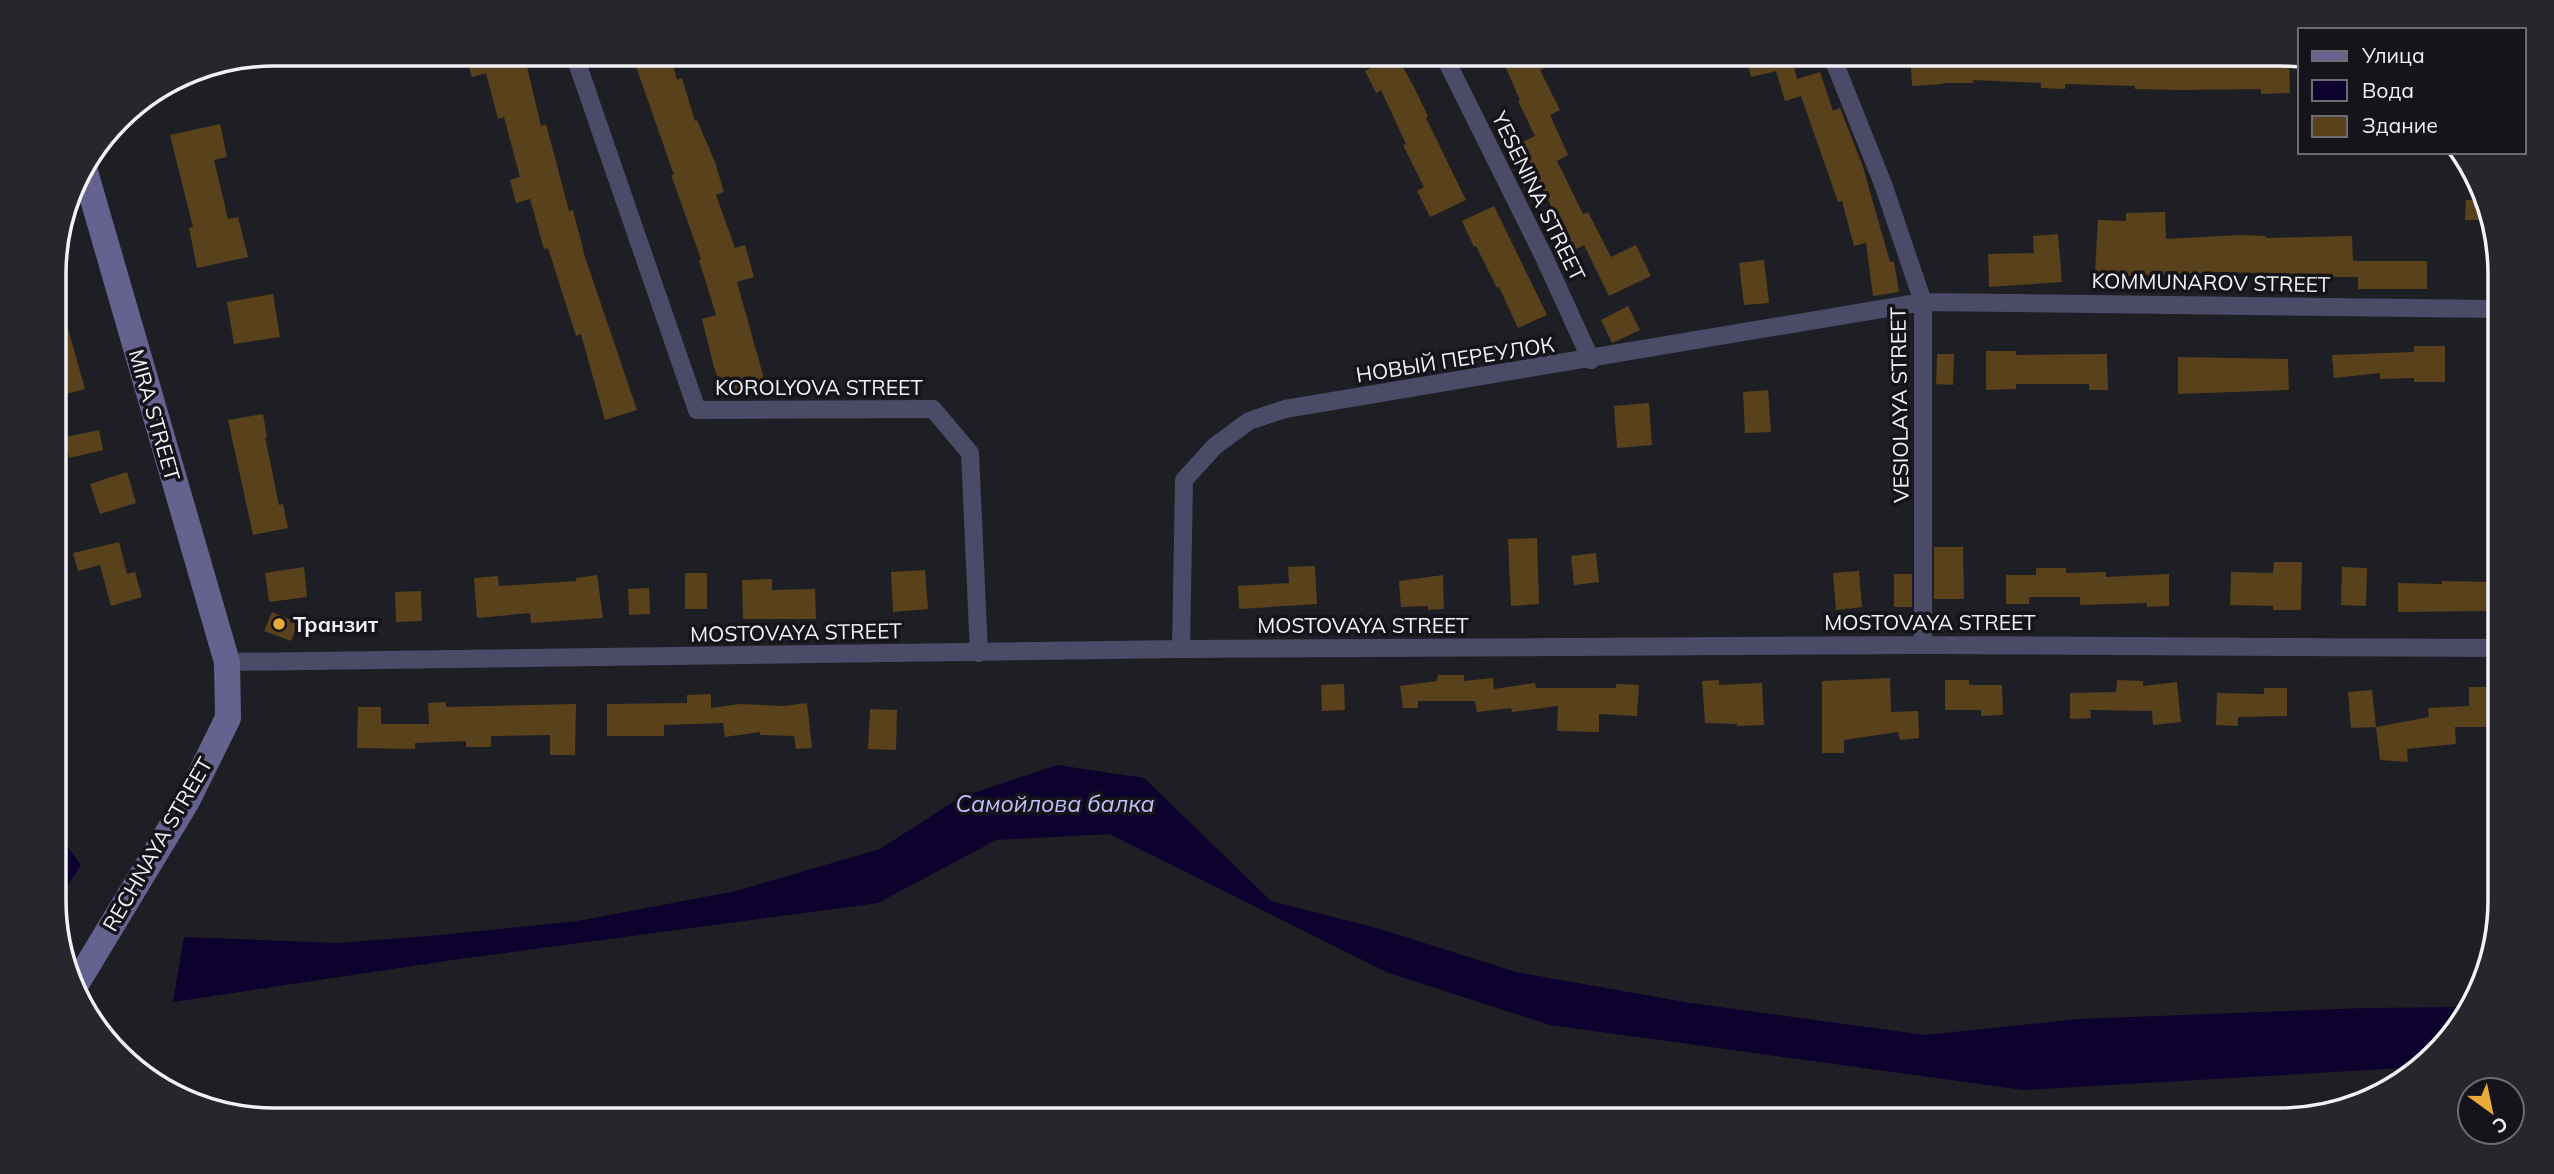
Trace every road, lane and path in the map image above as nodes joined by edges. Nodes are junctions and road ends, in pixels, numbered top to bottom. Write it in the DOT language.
graph roads {
  1 [pos="578,66"];
  2 [pos="1449,66"];
  3 [pos="1836,66"];
  4 [pos="88,183"];
  5 [pos="1923,302"];
  6 [pos="2488,309"];
  7 [pos="1591,360"];
  8 [pos="1923,645"];
  9 [pos="2488,648"];
  10 [pos="1181,649"];
  11 [pos="979,653"];
  12 [pos="227,662"];
  13 [pos="81,976"];
  1 -- 11 [label="street, KOROLYOVA STREET"];
  2 -- 7 [label="street, YESENINA STREET"];
  3 -- 5 [label="street, VESIOLAYA STREET"];
  4 -- 12 [label="main road, MIRA STREET"];
  5 -- 6 [label="street, KOMMUNAROV STREET"];
  5 -- 7 [label="street, НОВЫЙ ПЕРЕУЛОК"];
  5 -- 8 [label="street, VESIOLAYA STREET"];
  7 -- 10 [label="street, НОВЫЙ ПЕРЕУЛОК"];
  8 -- 9 [label="street, MOSTOVAYA STREET"];
  8 -- 10 [label="street, MOSTOVAYA STREET"];
  10 -- 11 [label="street, MOSTOVAYA STREET"];
  11 -- 12 [label="street, MOSTOVAYA STREET"];
  12 -- 13 [label="main road, RECHNAYA STREET"];
}
